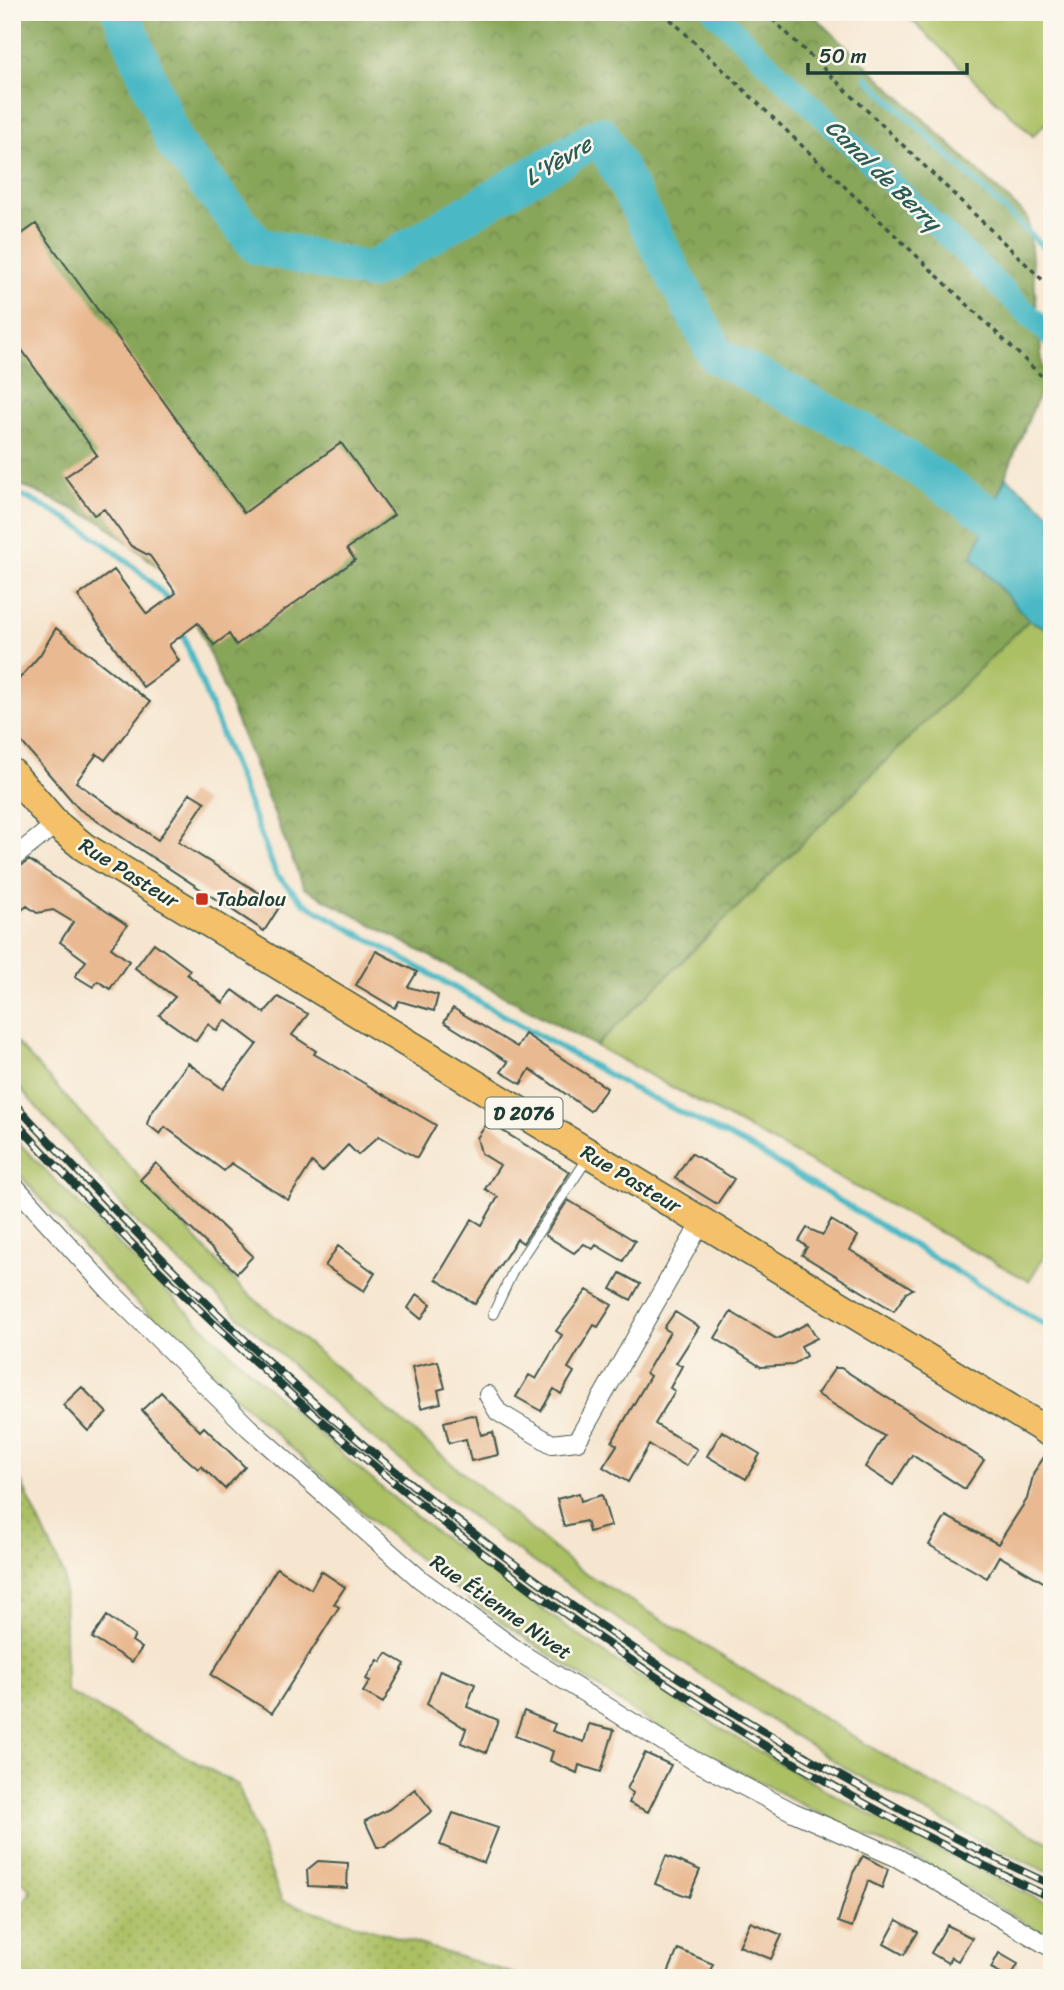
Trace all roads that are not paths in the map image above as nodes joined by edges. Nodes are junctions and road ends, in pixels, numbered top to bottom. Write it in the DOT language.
graph roads {
  1 [pos="12,773"];
  2 [pos="56,824"];
  3 [pos="12,859"];
  4 [pos="591,1154"];
  5 [pos="12,1183"];
  6 [pos="702,1221"];
  7 [pos="493,1314"];
  8 [pos="488,1395"];
  9 [pos="1052,1434"];
  10 [pos="1052,1948"];
  1 -- 2 [label="main road, Rue Pasteur / D 2076"];
  2 -- 3 [label="street"];
  2 -- 4 [label="main road, Rue Pasteur / D 2076"];
  4 -- 6 [label="main road, Rue Pasteur / D 2076"];
  4 -- 7 [label="lane"];
  5 -- 10 [label="street, Rue Étienne Nivet"];
  6 -- 8 [label="street"];
  6 -- 9 [label="main road, Rue Pasteur / D 2076"];
}
